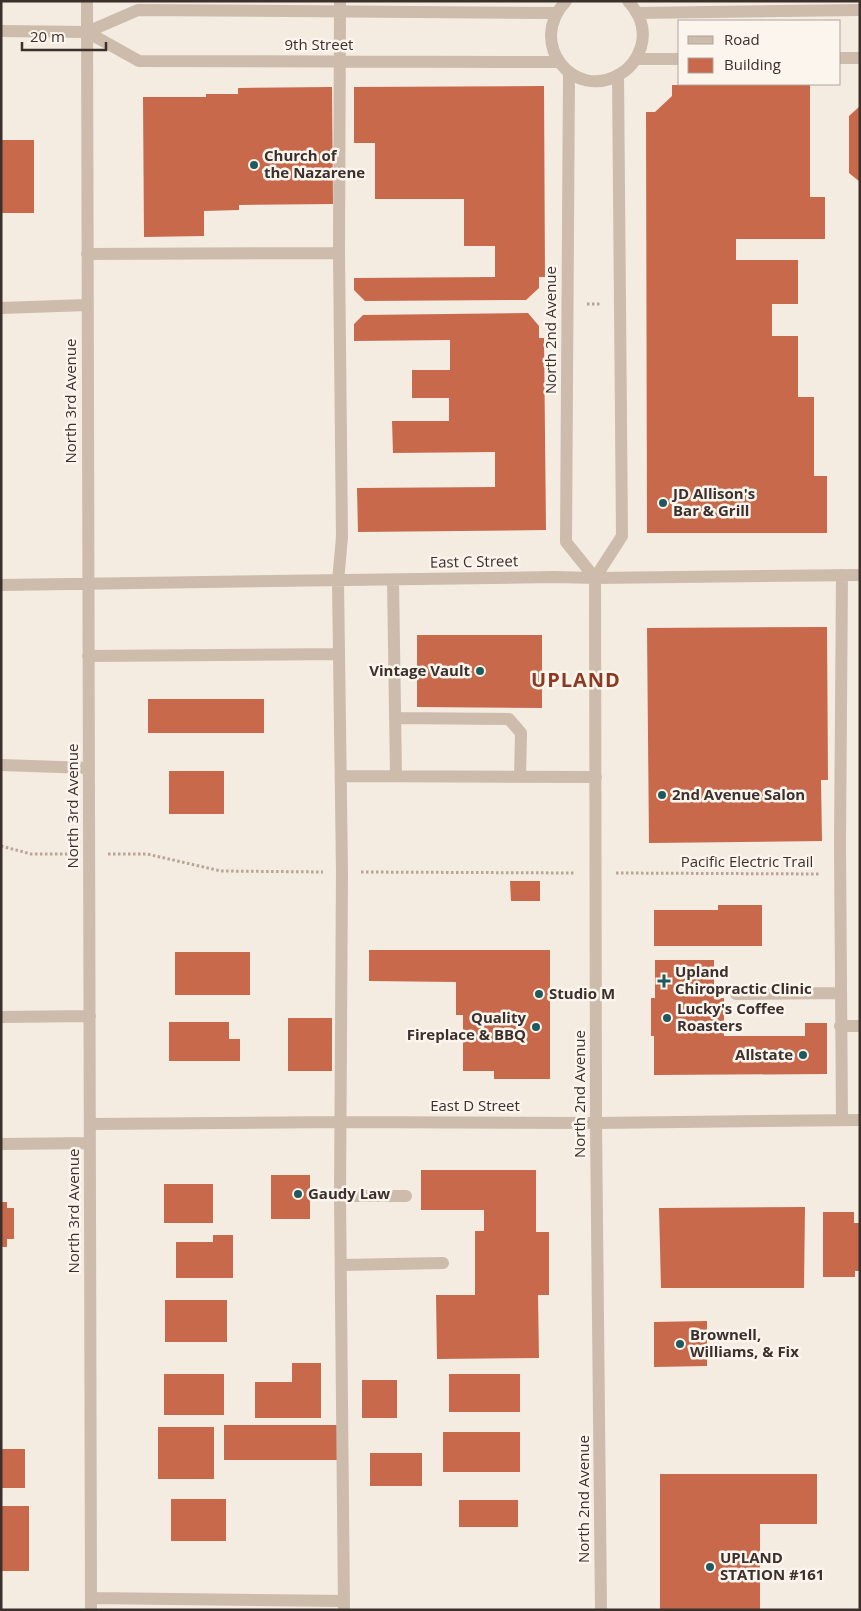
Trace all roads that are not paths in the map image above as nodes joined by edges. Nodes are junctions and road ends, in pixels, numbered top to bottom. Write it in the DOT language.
graph roads {
  1 [pos="87,1"];
  2 [pos="566,1"];
  3 [pos="628,1"];
  4 [pos="340,7"];
  5 [pos="860,10"];
  6 [pos="556,13"];
  7 [pos="637,13"];
  8 [pos="1,31"];
  9 [pos="86,32"];
  10 [pos="841,58"];
  11 [pos="860,58"];
  12 [pos="636,59"];
  13 [pos="678,59"];
  14 [pos="340,61"];
  15 [pos="559,62"];
  16 [pos="569,72"];
  17 [pos="618,76"];
  18 [pos="339,253"];
  19 [pos="87,254"];
  20 [pos="87,305"];
  21 [pos="1,308"];
  22 [pos="842,575"];
  23 [pos="860,575"];
  24 [pos="595,578"];
  25 [pos="338,580"];
  26 [pos="393,580"];
  27 [pos="88,583"];
  28 [pos="1,586"];
  29 [pos="339,654"];
  30 [pos="88,656"];
  31 [pos="395,718"];
  32 [pos="1,765"];
  33 [pos="89,768"];
  34 [pos="341,776"];
  35 [pos="396,776"];
  36 [pos="520,776"];
  37 [pos="596,776"];
  38 [pos="840,993"];
  39 [pos="736,994"];
  40 [pos="90,1016"];
  41 [pos="1,1017"];
  42 [pos="840,1026"];
  43 [pos="860,1026"];
  44 [pos="842,1120"];
  45 [pos="860,1120"];
  46 [pos="340,1122"];
  47 [pos="596,1123"];
  48 [pos="90,1124"];
  49 [pos="90,1143"];
  50 [pos="1,1144"];
  51 [pos="340,1196"];
  52 [pos="406,1196"];
  53 [pos="443,1262"];
  54 [pos="340,1265"];
  55 [pos="91,1604"];
  56 [pos="344,1606"];
  57 [pos="601,1610"];
  1 -- 9 [label="street, North 3rd Avenue"];
  2 -- 6 [label="street"];
  3 -- 7 [label="street"];
  4 -- 6 [label="street, 9th Street"];
  4 -- 9 [label="street, 9th Street"];
  4 -- 14 [label="street"];
  5 -- 7 [label="street"];
  6 -- 15 [label="street"];
  7 -- 12 [label="street"];
  8 -- 9 [label="street, 9th Street"];
  9 -- 14 [label="street, 9th Street"];
  9 -- 19 [label="street, North 3rd Avenue"];
  10 -- 11 [label="street"];
  12 -- 13 [label="street"];
  12 -- 17 [label="street"];
  14 -- 15 [label="street, 9th Street"];
  14 -- 18 [label="street"];
  15 -- 16 [label="street"];
  16 -- 17 [label="street"];
  16 -- 24 [label="street, North 2nd Avenue"];
  17 -- 24 [label="street"];
  18 -- 19 [label="street"];
  18 -- 25 [label="street"];
  19 -- 20 [label="street, North 3rd Avenue"];
  20 -- 21 [label="street"];
  20 -- 27 [label="street, North 3rd Avenue"];
  22 -- 23 [label="street, East C Street"];
  22 -- 24 [label="street, East C Street"];
  22 -- 38 [label="street"];
  24 -- 26 [label="street, East C Street"];
  24 -- 37 [label="street, North 2nd Avenue"];
  25 -- 26 [label="street, East C Street"];
  25 -- 27 [label="street, East C Street"];
  25 -- 29 [label="street"];
  26 -- 31 [label="street"];
  27 -- 28 [label="street, East C Street"];
  27 -- 30 [label="street, North 3rd Avenue"];
  29 -- 30 [label="street"];
  29 -- 34 [label="street"];
  30 -- 33 [label="street, North 3rd Avenue"];
  31 -- 35 [label="street"];
  31 -- 36 [label="street"];
  32 -- 33 [label="street"];
  33 -- 40 [label="street, North 3rd Avenue"];
  34 -- 35 [label="street"];
  34 -- 46 [label="street"];
  35 -- 36 [label="street"];
  36 -- 37 [label="street"];
  37 -- 47 [label="street, North 2nd Avenue"];
  38 -- 39 [label="street"];
  38 -- 42 [label="street"];
  40 -- 41 [label="street"];
  40 -- 48 [label="street, North 3rd Avenue"];
  42 -- 43 [label="street"];
  42 -- 44 [label="street"];
  44 -- 45 [label="street, East D Street"];
  44 -- 47 [label="street, East D Street"];
  46 -- 47 [label="street, East D Street"];
  46 -- 48 [label="street, East D Street"];
  46 -- 51 [label="street"];
  47 -- 57 [label="street, North 2nd Avenue"];
  48 -- 49 [label="street, North 3rd Avenue"];
  49 -- 50 [label="street"];
  49 -- 55 [label="street, North 3rd Avenue"];
  51 -- 52 [label="street"];
  51 -- 54 [label="street"];
  53 -- 54 [label="street"];
  54 -- 56 [label="street"];
  55 -- 56 [label="street"];
}
